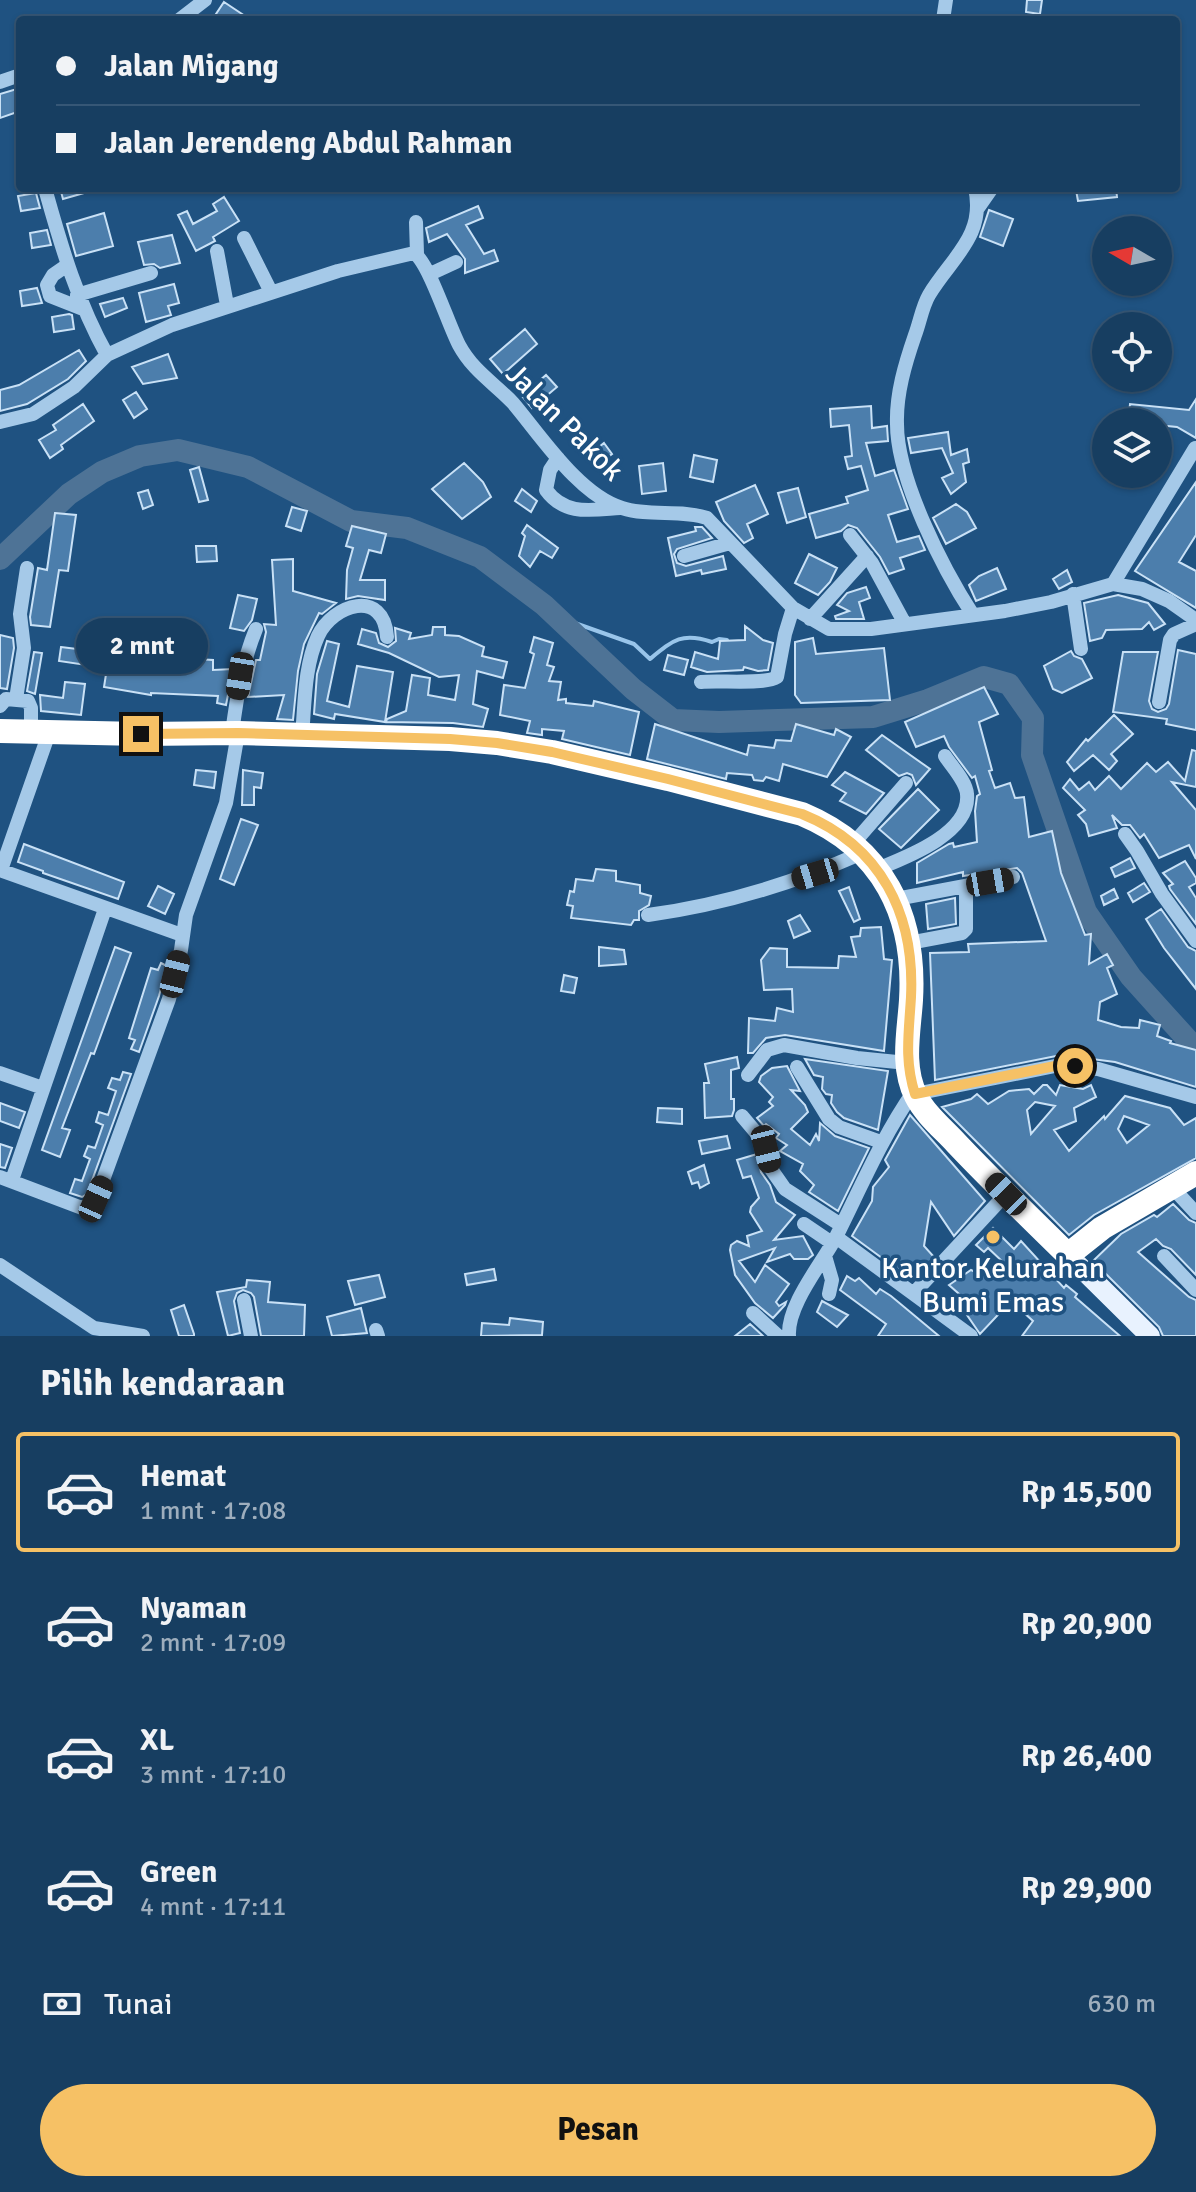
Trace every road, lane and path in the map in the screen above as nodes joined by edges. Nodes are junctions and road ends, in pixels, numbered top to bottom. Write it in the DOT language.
graph roads {
  1 [pos="205,0"];
  2 [pos="184,16"];
  3 [pos="46,192"];
  4 [pos="976,192"];
  5 [pos="989,192"];
  6 [pos="978,208"];
  7 [pos="416,222"];
  8 [pos="244,238"];
  9 [pos="217,251"];
  10 [pos="417,254"];
  11 [pos="456,262"];
  12 [pos="66,266"];
  13 [pos="151,273"];
  14 [pos="430,274"];
  15 [pos="271,292"];
  16 [pos="80,302"];
  17 [pos="227,305"];
  18 [pos="107,355"];
  19 [pos="0,422"];
  20 [pos="1195,448"];
  21 [pos="558,458"];
  22 [pos="620,508"];
  23 [pos="850,535"];
  24 [pos="735,548"];
  25 [pos="684,556"];
  26 [pos="867,556"];
  27 [pos="27,568"];
  28 [pos="1113,584"];
  29 [pos="1073,594"];
  30 [pos="790,604"];
  31 [pos="973,615"];
  32 [pos="810,619"];
  33 [pos="1196,622"];
  34 [pos="905,624"];
  35 [pos="256,629"];
  36 [pos="387,637"];
  37 [pos="1081,649"];
  38 [pos="701,682"];
  39 [pos="16,699"];
  40 [pos="1159,702"];
  41 [pos="0,706"];
  42 [pos="0,731"];
  43 [pos="40,733"];
  44 [pos="235,733"];
  45 [pos="302,736"];
  46 [pos="945,756"];
  47 [pos="906,783"];
  48 [pos="1125,834"];
  49 [pos="864,855"];
  50 [pos="0,870"];
  51 [pos="1013,877"];
  52 [pos="966,886"];
  53 [pos="896,899"];
  54 [pos="105,909"];
  55 [pos="648,915"];
  56 [pos="182,935"];
  57 [pos="1196,941"];
  58 [pos="909,943"];
  59 [pos="907,1063"];
  60 [pos="797,1067"];
  61 [pos="0,1073"];
  62 [pos="748,1075"];
  63 [pos="43,1088"];
  64 [pos="914,1092"];
  65 [pos="1196,1097"];
  66 [pos="742,1116"];
  67 [pos="881,1142"];
  68 [pos="1196,1173"];
  69 [pos="6,1179"];
  70 [pos="1172,1187"];
  71 [pos="1006,1194"];
  72 [pos="1196,1213"];
  73 [pos="804,1224"];
  74 [pos="834,1240"];
  75 [pos="1068,1255"];
  76 [pos="1164,1256"];
  77 [pos="0,1265"];
  78 [pos="1196,1290"];
  79 [pos="914,1293"];
  80 [pos="829,1294"];
  81 [pos="244,1300"];
  82 [pos="753,1313"];
  83 [pos="143,1336"];
  84 [pos="251,1336"];
  85 [pos="778,1336"];
  86 [pos="789,1336"];
  87 [pos="971,1336"];
  88 [pos="1150,1336"];
  1 -- 2 [label="street"];
  3 -- 12 [label="street"];
  4 -- 6 [label="street"];
  5 -- 6 [label="street"];
  6 -- 31 [label="street"];
  7 -- 10 [label="street"];
  8 -- 15 [label="street"];
  9 -- 17 [label="street"];
  10 -- 14 [label="street, Jalan Pakok"];
  10 -- 15 [label="street"];
  11 -- 14 [label="street"];
  12 -- 16 [label="street"];
  12 -- 16 [label="street"];
  13 -- 16 [label="street"];
  14 -- 21 [label="street, Jalan Pakok"];
  15 -- 17 [label="street"];
  16 -- 18 [label="street"];
  17 -- 18 [label="street"];
  18 -- 19 [label="street"];
  20 -- 28 [label="street"];
  21 -- 22 [label="street, Jalan Pakok"];
  21 -- 22 [label="street"];
  22 -- 24 [label="street, Jalan Pakok"];
  23 -- 26 [label="street"];
  24 -- 25 [label="street"];
  24 -- 30 [label="street, Jalan Pakok"];
  26 -- 32 [label="street"];
  26 -- 34 [label="street"];
  27 -- 39 [label="street"];
  28 -- 29 [label="street, Jalan Pakok"];
  28 -- 33 [label="street, Jalan Pakok"];
  29 -- 31 [label="street, Jalan Pakok"];
  29 -- 37 [label="street"];
  30 -- 32 [label="street, Jalan Pakok"];
  30 -- 38 [label="street"];
  31 -- 34 [label="street, Jalan Pakok"];
  32 -- 34 [label="street, Jalan Pakok"];
  33 -- 40 [label="street"];
  35 -- 44 [label="street"];
  36 -- 45 [label="street"];
  39 -- 41 [label="street"];
  39 -- 43 [label="street"];
  42 -- 43 [label="highway"];
  43 -- 44 [label="highway"];
  43 -- 50 [label="street"];
  44 -- 45 [label="highway"];
  44 -- 56 [label="street"];
  45 -- 49 [label="highway"];
  46 -- 49 [label="street"];
  47 -- 49 [label="street"];
  48 -- 57 [label="street"];
  49 -- 53 [label="highway"];
  49 -- 55 [label="street"];
  50 -- 54 [label="street"];
  51 -- 52 [label="street"];
  52 -- 53 [label="street"];
  52 -- 58 [label="street"];
  53 -- 58 [label="highway"];
  54 -- 56 [label="street"];
  54 -- 63 [label="street"];
  56 -- 69 [label="street"];
  58 -- 59 [label="highway"];
  59 -- 62 [label="street"];
  59 -- 64 [label="highway"];
  60 -- 67 [label="street"];
  61 -- 63 [label="street"];
  63 -- 69 [label="street"];
  64 -- 65 [label="street"];
  64 -- 67 [label="street"];
  64 -- 71 [label="highway"];
  66 -- 74 [label="street"];
  67 -- 74 [label="street"];
  68 -- 70 [label="highway"];
  70 -- 72 [label="street"];
  70 -- 75 [label="highway"];
  71 -- 75 [label="highway"];
  71 -- 79 [label="street"];
  73 -- 74 [label="street"];
  74 -- 79 [label="street"];
  74 -- 80 [label="street"];
  74 -- 86 [label="street"];
  75 -- 88 [label="main road"];
  76 -- 78 [label="street"];
  77 -- 83 [label="street"];
  79 -- 87 [label="street"];
  81 -- 84 [label="street"];
  82 -- 85 [label="street"];
}
